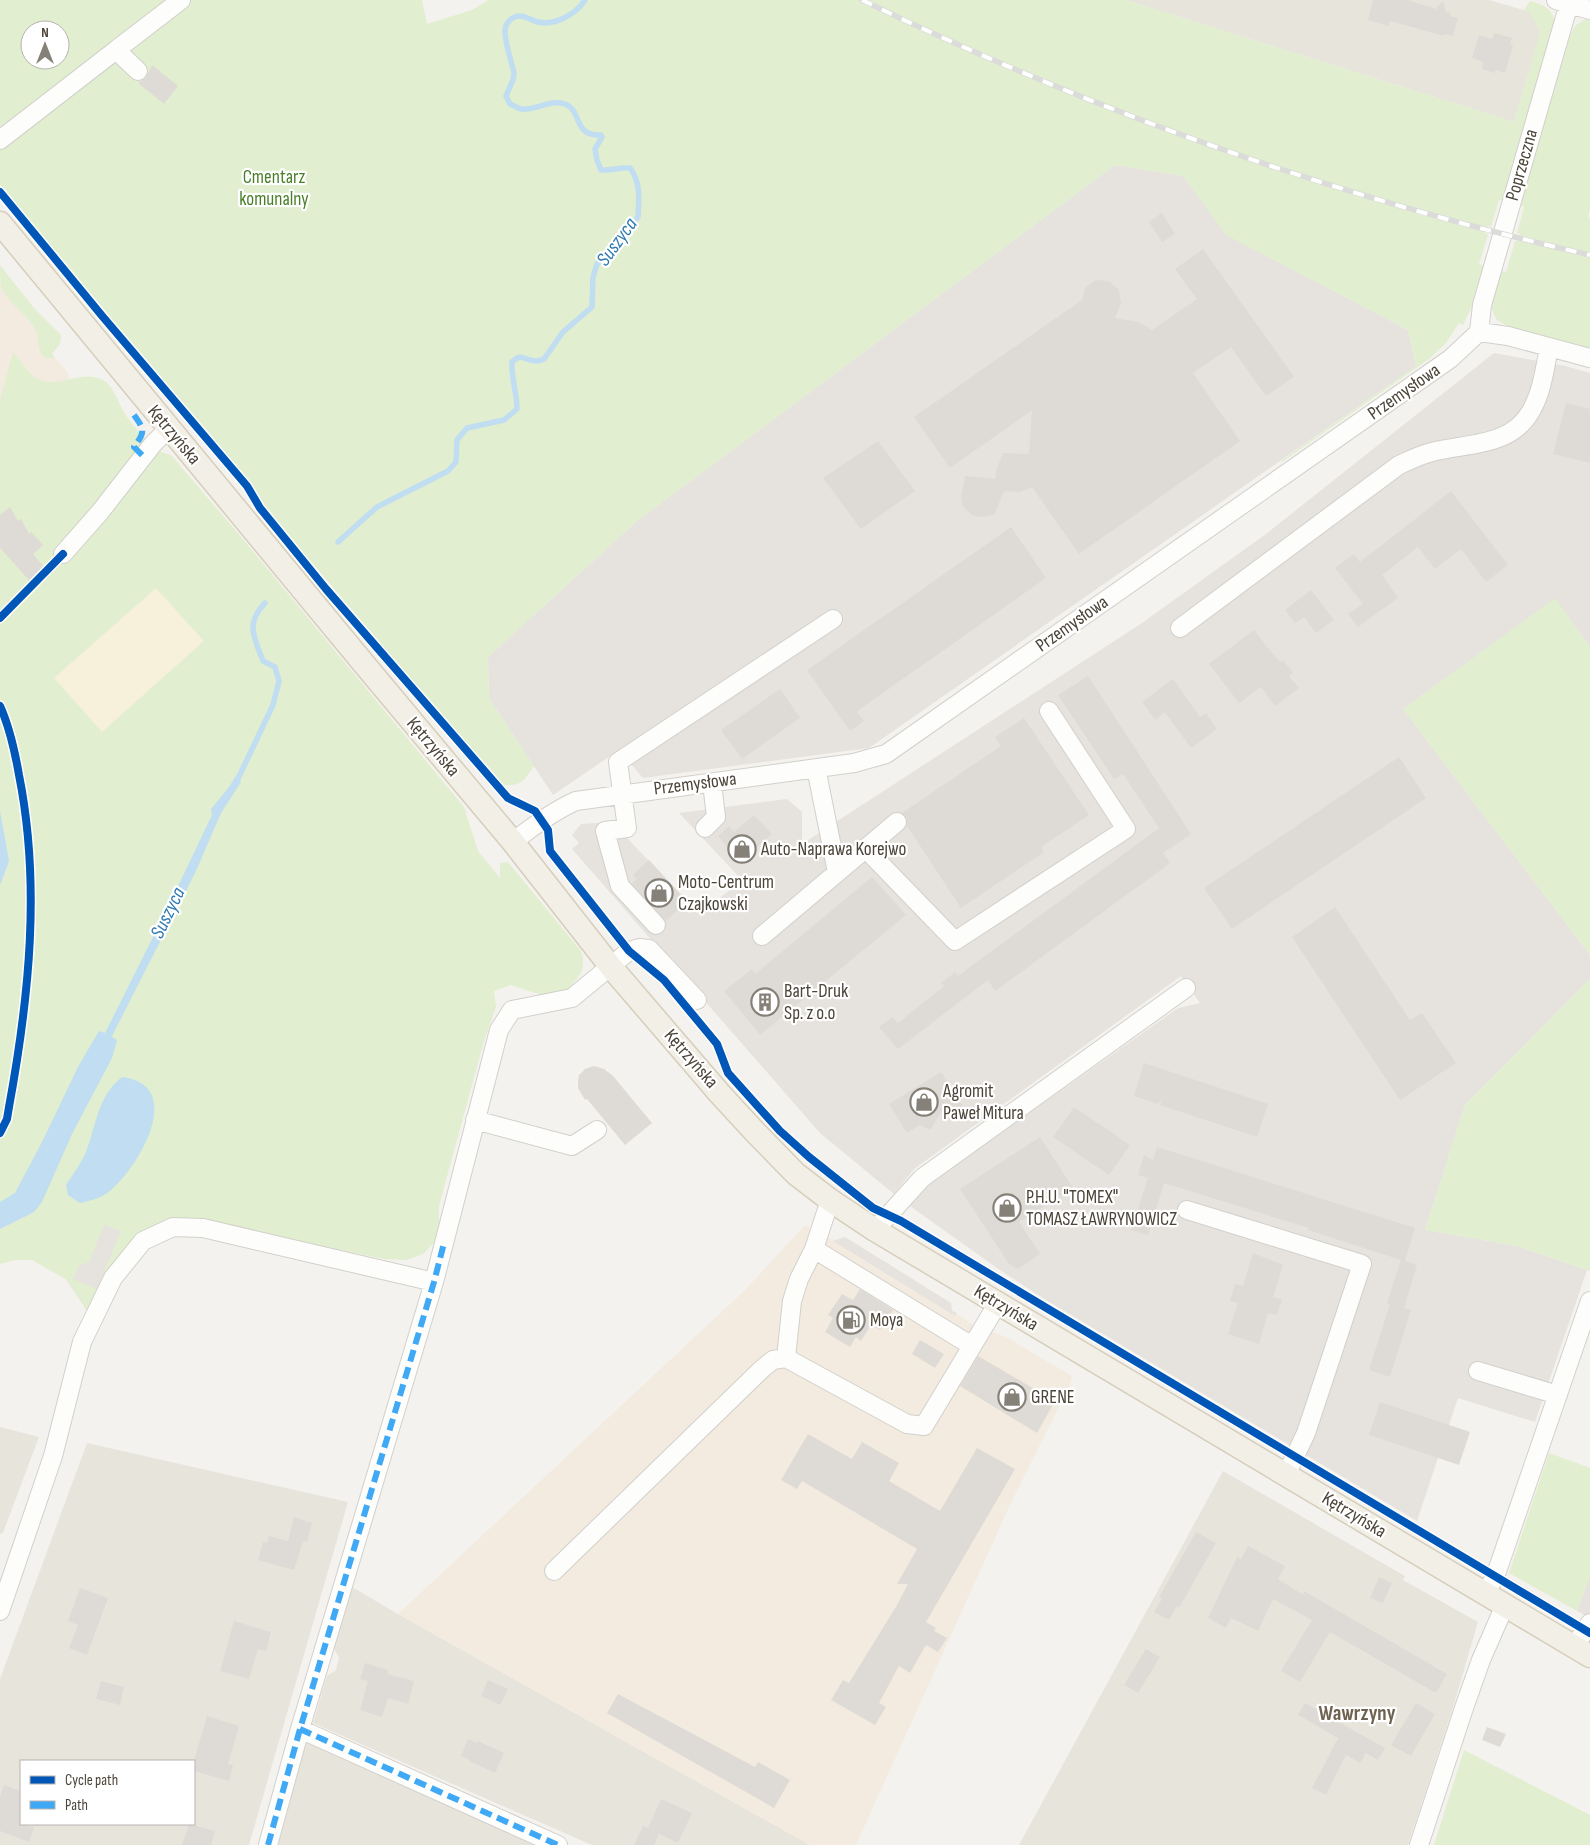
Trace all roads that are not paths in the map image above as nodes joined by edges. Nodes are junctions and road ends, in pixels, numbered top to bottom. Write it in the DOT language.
graph roads {
  1 [pos="181,0"];
  2 [pos="1565,1"];
  3 [pos="1590,10"];
  4 [pos="116,50"];
  5 [pos="138,71"];
  6 [pos="0,140"];
  7 [pos="0,223"];
  8 [pos="1479,332"];
  9 [pos="1549,348"];
  10 [pos="1590,358"];
  11 [pos="169,428"];
  12 [pos="63,554"];
  13 [pos="833,619"];
  14 [pos="1180,628"];
  15 [pos="1049,711"];
  16 [pos="816,768"];
  17 [pos="712,782"];
  18 [pos="623,794"];
  19 [pos="897,822"];
  20 [pos="705,828"];
  21 [pos="513,842"];
  22 [pos="865,848"];
  23 [pos="837,872"];
  24 [pos="656,925"];
  25 [pos="762,936"];
  26 [pos="611,967"];
  27 [pos="1186,988"];
  28 [pos="697,1000"];
  29 [pos="475,1120"];
  30 [pos="597,1130"];
  31 [pos="830,1200"];
  32 [pos="1188,1210"];
  33 [pos="875,1230"];
  34 [pos="814,1250"];
  35 [pos="434,1282"];
  36 [pos="1590,1301"];
  37 [pos="998,1303"];
  38 [pos="972,1346"];
  39 [pos="786,1358"];
  40 [pos="1478,1371"];
  41 [pos="1558,1395"];
  42 [pos="1286,1475"];
  43 [pos="8,1565"];
  44 [pos="554,1571"];
  45 [pos="1485,1594"];
  46 [pos="1505,1605"];
  47 [pos="0,1610"];
  48 [pos="1590,1624"];
  49 [pos="1582,1651"];
  50 [pos="300,1729"];
  51 [pos="268,1845"];
  52 [pos="558,1845"];
  53 [pos="1419,1845"];
  1 -- 4 [label="street"];
  2 -- 3 [label="street"];
  2 -- 8 [label="street, Poprzeczna"];
  4 -- 5 [label="street"];
  4 -- 6 [label="street"];
  7 -- 11 [label="main road, Kętrzyńska"];
  8 -- 9 [label="street"];
  8 -- 16 [label="street, Przemysłowa"];
  9 -- 10 [label="street"];
  9 -- 14 [label="street"];
  11 -- 12 [label="street"];
  11 -- 21 [label="main road, Kętrzyńska"];
  13 -- 18 [label="street"];
  15 -- 22 [label="street"];
  16 -- 17 [label="street, Przemysłowa"];
  16 -- 23 [label="street"];
  17 -- 18 [label="street, Przemysłowa"];
  17 -- 20 [label="street"];
  18 -- 21 [label="street, Przemysłowa"];
  18 -- 24 [label="street"];
  19 -- 22 [label="street"];
  21 -- 26 [label="main road, Kętrzyńska"];
  22 -- 23 [label="street"];
  23 -- 25 [label="street"];
  26 -- 28 [label="street"];
  26 -- 29 [label="street"];
  26 -- 31 [label="main road, Kętrzyńska"];
  27 -- 33 [label="street"];
  29 -- 30 [label="street"];
  29 -- 35 [label="street"];
  31 -- 33 [label="main road, Kętrzyńska"];
  31 -- 34 [label="street"];
  32 -- 42 [label="street"];
  33 -- 37 [label="main road, Kętrzyńska"];
  34 -- 38 [label="street"];
  34 -- 39 [label="street"];
  35 -- 43 [label="street"];
  35 -- 50 [label="street"];
  36 -- 41 [label="street"];
  37 -- 38 [label="street"];
  37 -- 42 [label="main road, Kętrzyńska"];
  38 -- 39 [label="street"];
  39 -- 44 [label="street"];
  40 -- 41 [label="street"];
  41 -- 45 [label="street"];
  42 -- 45 [label="main road, Kętrzyńska"];
  43 -- 47 [label="street"];
  45 -- 46 [label="main road, Kętrzyńska"];
  46 -- 49 [label="main road, Kętrzyńska"];
  46 -- 53 [label="street"];
  48 -- 49 [label="street"];
  50 -- 51 [label="street"];
  50 -- 52 [label="street"];
}
